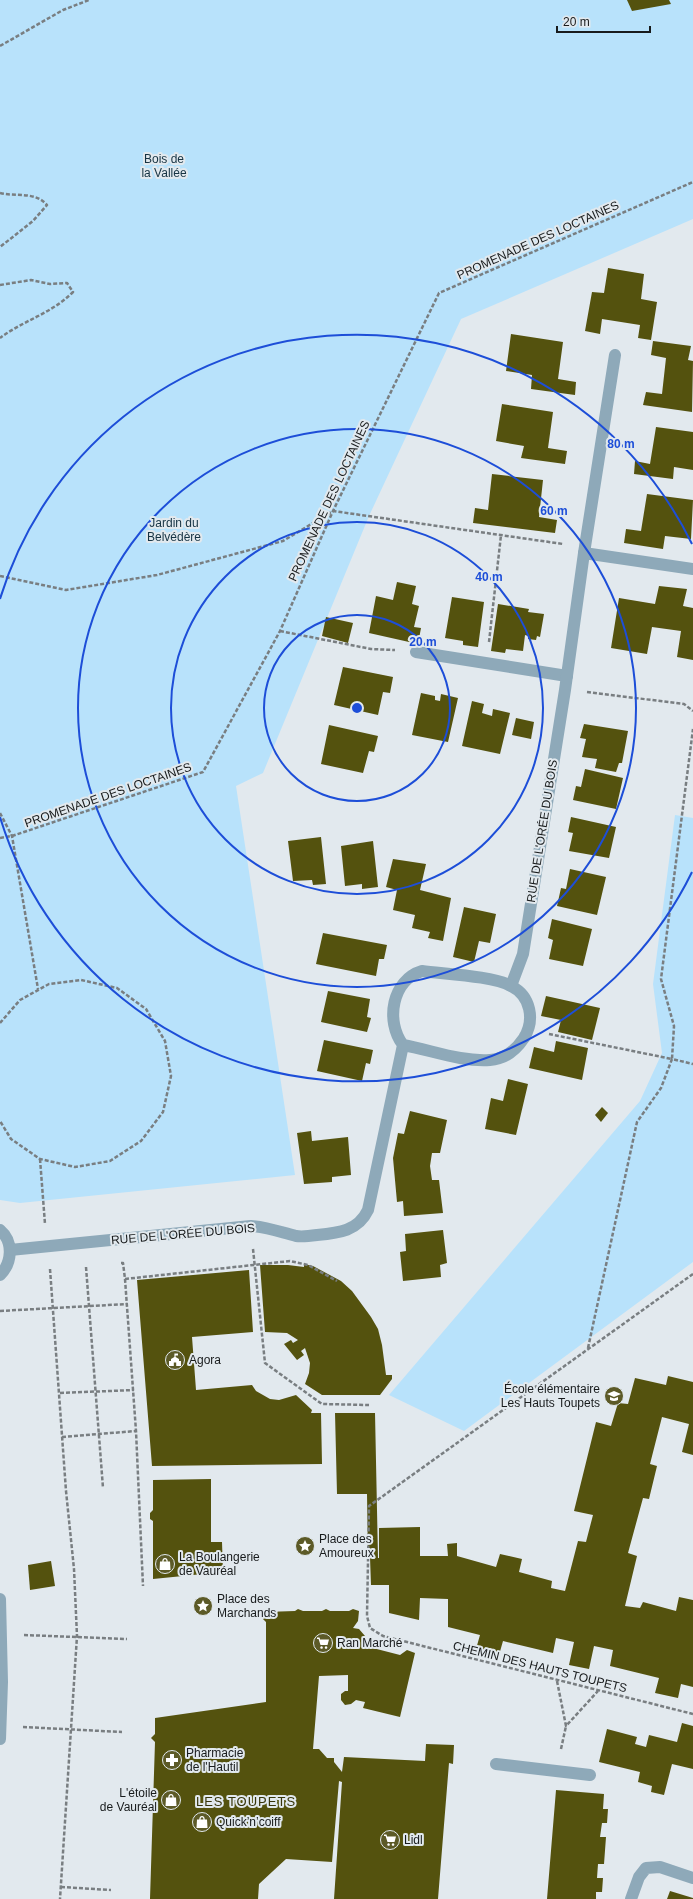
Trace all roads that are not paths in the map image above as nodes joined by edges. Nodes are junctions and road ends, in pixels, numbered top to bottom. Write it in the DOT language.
graph roads {
  1 [pos="615,355"];
  2 [pos="585,550"];
  3 [pos="693,569"];
  4 [pos="416,652"];
  5 [pos="567,676"];
  6 [pos="512,986"];
  7 [pos="403,1045"];
  8 [pos="0,1230"];
  9 [pos="10,1250"];
  10 [pos="0,1275"];
  11 [pos="0,1599"];
  12 [pos="1,1635"];
  13 [pos="1,1682"];
  14 [pos="0,1739"];
  15 [pos="496,1764"];
  16 [pos="590,1775"];
  17 [pos="693,1878"];
  18 [pos="631,1899"];
  1 -- 2 [label="street, RUE DE L'ORÉE DU BOIS"];
  2 -- 3 [label="street"];
  2 -- 5 [label="street, RUE DE L'ORÉE DU BOIS"];
  4 -- 5 [label="street"];
  5 -- 6 [label="street, RUE DE L'ORÉE DU BOIS"];
  6 -- 7 [label="street"];
  6 -- 7 [label="street"];
  7 -- 9 [label="street, RUE DE L'ORÉE DU BOIS"];
  8 -- 9 [label="street"];
  9 -- 10 [label="street"];
  11 -- 12 [label="street"];
  12 -- 13 [label="street"];
  13 -- 14 [label="street"];
  15 -- 16 [label="street"];
  17 -- 18 [label="street"];
}
